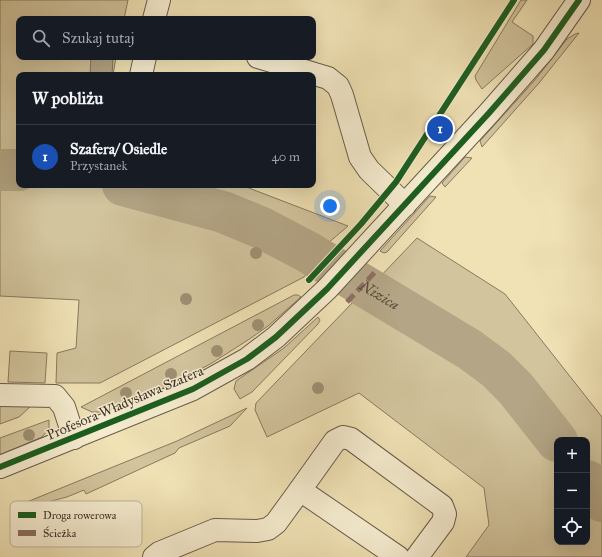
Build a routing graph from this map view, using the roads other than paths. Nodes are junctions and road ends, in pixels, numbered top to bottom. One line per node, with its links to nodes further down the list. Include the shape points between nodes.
1 (159, 0): 3 (street)
2 (579, 0): 9 (street, Profesora Władysława Szafera, via 544,50)
3 (155, 16)
4 (144, 60): 6 (street)
5 (268, 60): 7 (street)
6 (142, 72)
7 (308, 72)
8 (316, 74): 9 (street, via 328,78 338,86 346,105 360,157 369,170)
9 (405, 205): 11 (street, Profesora Władysława Szafera, via 328,290 276,337 247,359 193,390)
10 (0, 395): 11 (street, via 55,396 64,407)
11 (74, 438): 12 (street, Profesora Władysława Szafera)
12 (0, 467)
13 (300, 490): 14 (street, via 276,523 268,529 215,530); 15 (street); 16 (street, via 336,440 343,437 351,439 442,506 445,514 443,522)
14 (154, 557)
15 (398, 557)
16 (417, 557)

